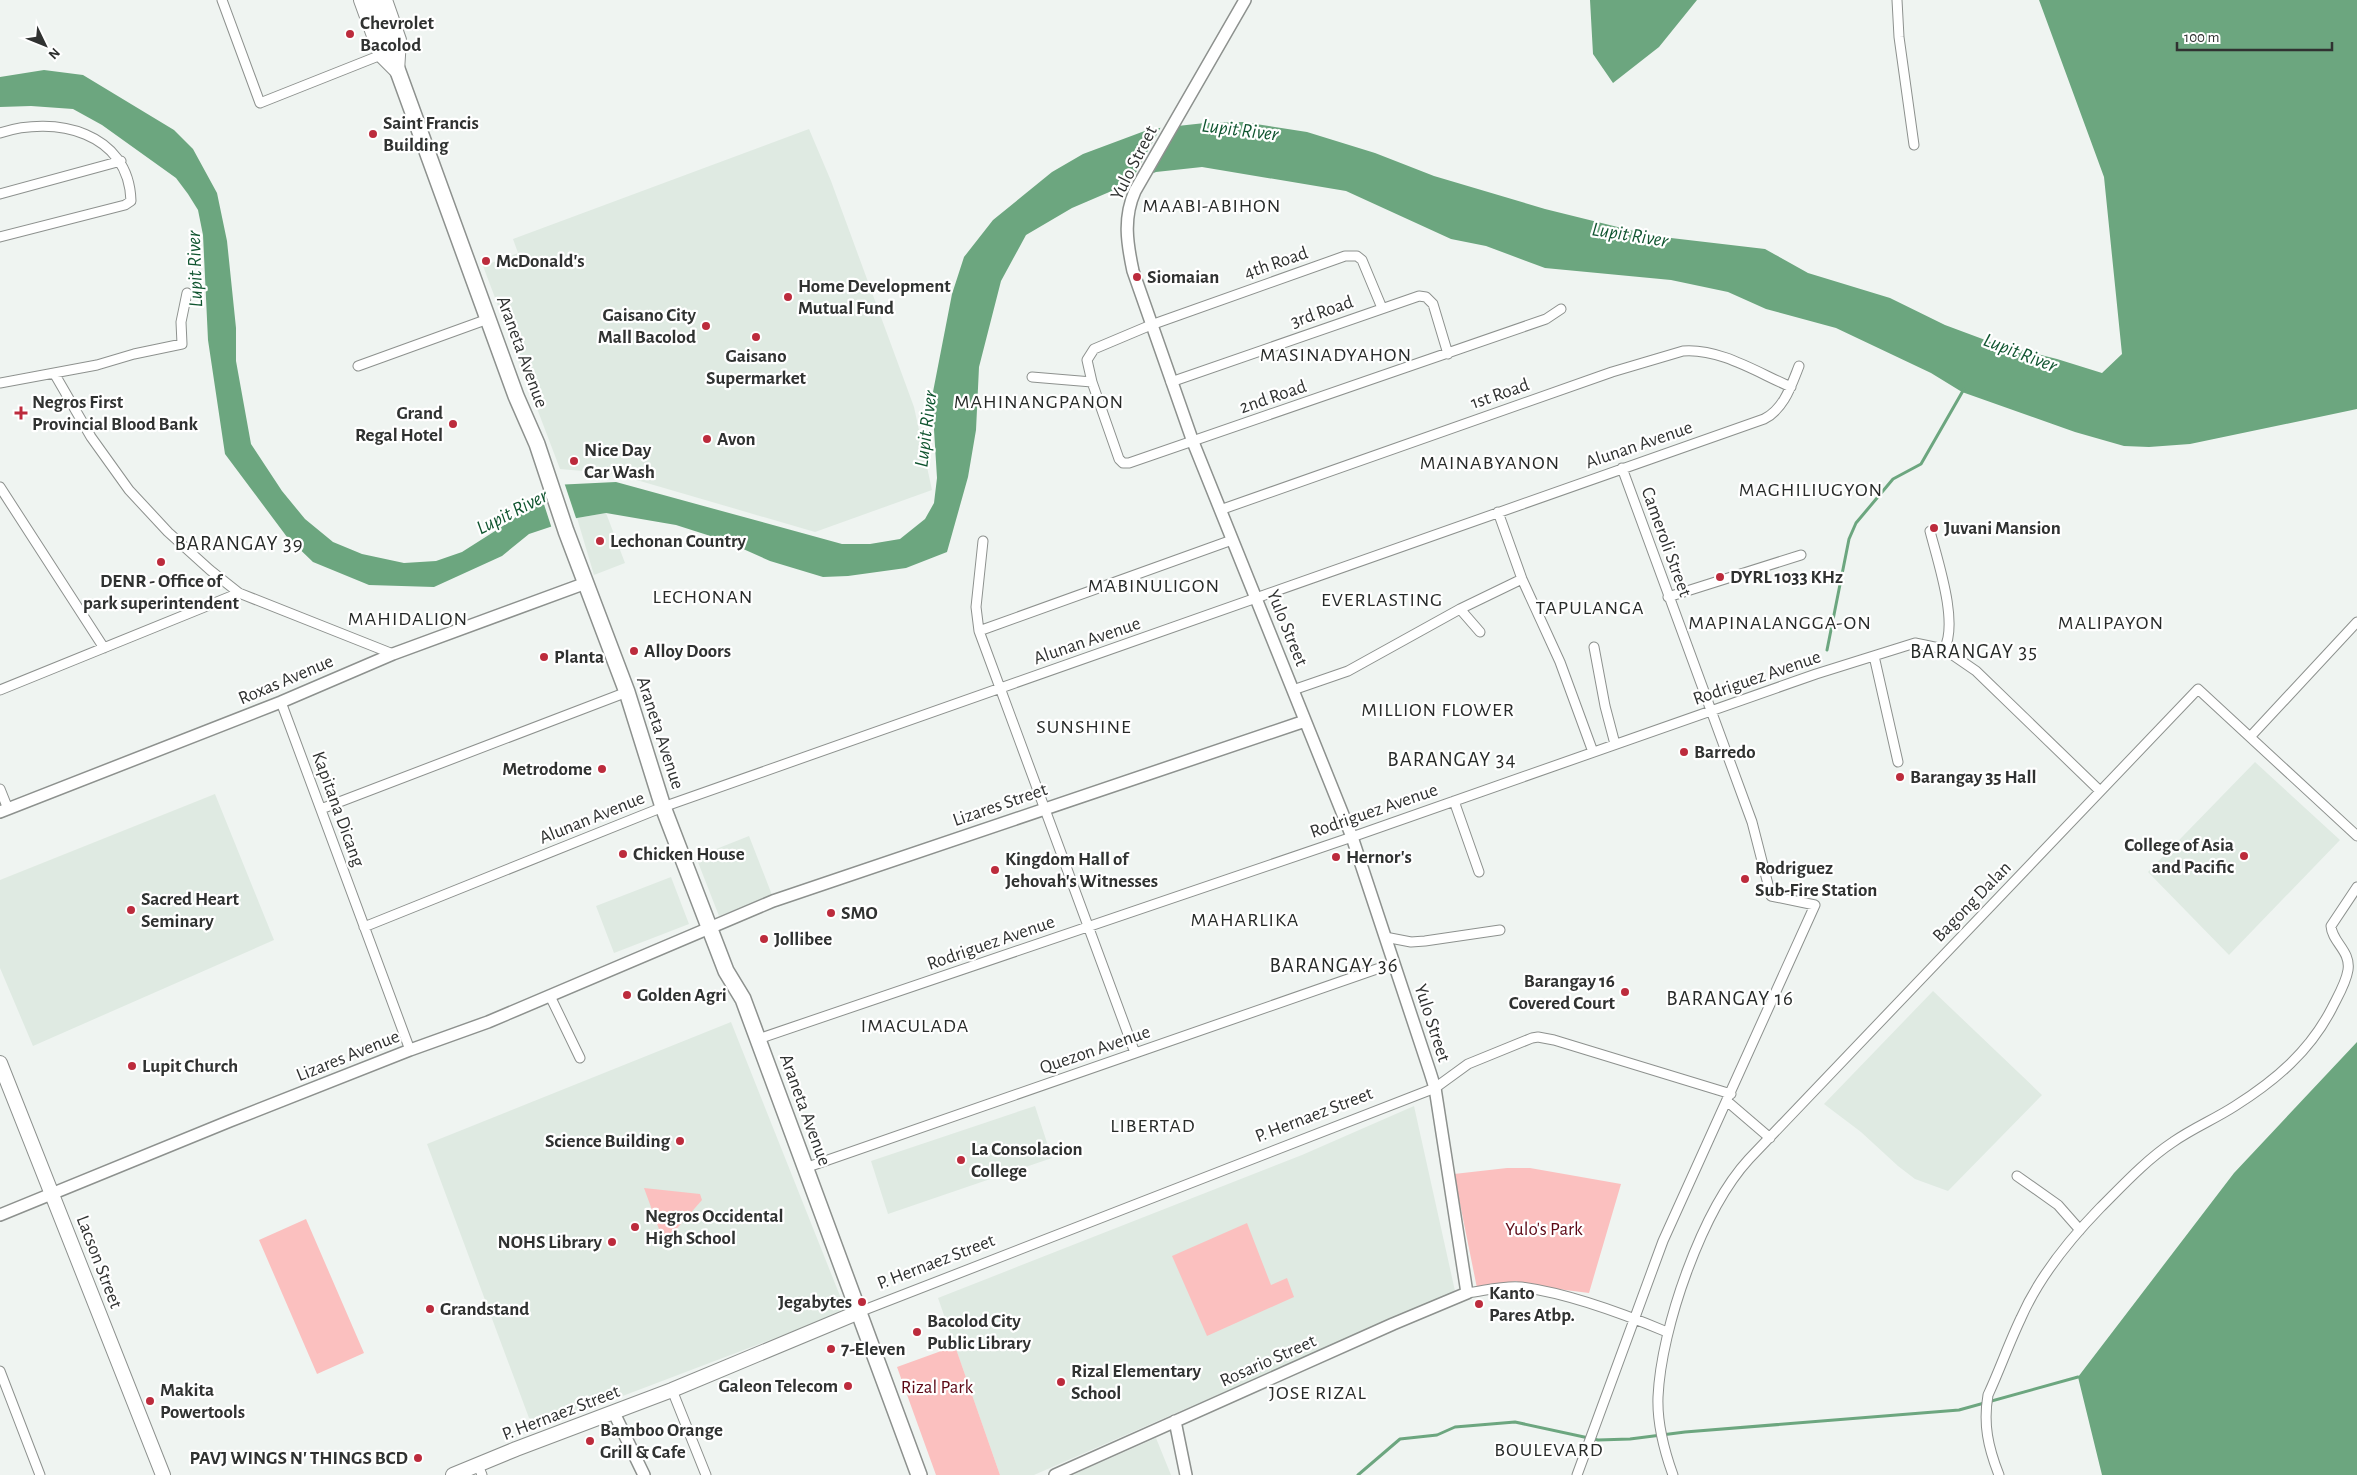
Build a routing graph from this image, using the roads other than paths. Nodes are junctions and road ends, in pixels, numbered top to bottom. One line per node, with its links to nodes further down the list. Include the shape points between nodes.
1 (222, 0): 7 (street, via 260,103)
2 (361, 0): 7 (main road)
3 (372, 0): 8 (main road, Araneta Avenue)
4 (385, 0): 8 (main road, via 399,40)
5 (1245, 0): 18 (street, Yulo Street, via 1128,207 1128,243 1133,271)
6 (1898, 0): 10 (street, via 1899,37)
7 (381, 56): 8 (main road)
8 (397, 71): 17 (main road, Araneta Avenue)
9 (0, 133): 11 (street, via 56,125 79,131)
10 (1914, 145)
11 (121, 160): 12 (street); 13 (street, via 131,194 131,201 125,205)
12 (0, 194)
13 (0, 237)
14 (187, 293): 22 (street, via 181,322 182,344)
15 (1382, 308): 18 (street, 4th Road, via 1362,260 1350,255); 19 (street, 3rd Road, via 1419,296 1429,298); 25 (street, 3rd Road)
16 (1561, 309): 19 (street, 2nd Road, via 1546,319)
17 (488, 318): 20 (street); 38 (main road, Araneta Avenue)
18 (1151, 325): 24 (street, 4th Road, via 1094,349 1087,360); 25 (street, Yulo Street)
19 (1448, 354): 28 (street, 2nd Road)
20 (358, 366)
21 (1799, 366): 27 (street, Alunan Avenue)
22 (54, 373): 26 (street); 39 (street, via 91,437 129,490 187,552)
23 (1032, 378): 24 (street)
24 (1092, 382): 28 (street, 2nd Road, via 1123,463)
25 (1171, 382): 28 (street, Yulo Street)
26 (0, 383)
27 (1791, 387): 29 (street, Alunan Avenue, via 1770,416); 31 (street, 1st Road, via 1717,355 1684,351 1612,372)
28 (1192, 442): 31 (street, Yulo Street)
29 (1622, 468): 32 (street, Alunan Avenue); 40 (street, Cameroli Street)
30 (0, 488): 46 (street)
31 (1220, 510): 34 (street, Yulo Street)
32 (1498, 512): 37 (street); 41 (street, Alunan Avenue)
33 (1930, 531): 48 (street, via 1948,616 1948,638)
34 (1232, 540): 41 (street, Yulo Street); 44 (street)
35 (983, 541): 44 (street, via 976,606)
36 (1801, 554): 40 (street)
37 (1522, 579): 42 (street); 60 (street, via 1560,662)
38 (586, 583): 49 (street, Roxas Avenue); 54 (main road, Araneta Avenue)
39 (239, 593): 46 (street); 49 (street)
40 (1668, 597): 56 (street, Cameroli Street)
41 (1256, 599): 51 (street, Alunan Avenue); 53 (street, Yulo Street)
42 (1460, 609): 45 (street); 53 (street, via 1348,671)
43 (2357, 622): 58 (street)
44 (979, 631): 51 (street)
45 (1480, 632)
46 (104, 648): 52 (street)
47 (1594, 648): 59 (street)
48 (1944, 650): 50 (street, Rodriguez Avenue, via 1915,643); 63 (street, Rodriguez Avenue, via 1976,671)
49 (393, 654): 55 (street, Roxas Avenue)
50 (1874, 656): 56 (street, Rodriguez Avenue); 61 (street)
51 (1000, 689): 65 (street, Alunan Avenue); 66 (street)
52 (0, 690)
53 (1293, 690): 57 (street, Yulo Street)
54 (627, 692): 65 (main road, Araneta Avenue); 67 (street)
55 (282, 702): 67 (street, Kapitana Dicang); 68 (street, Roxas Avenue)
56 (1711, 711): 59 (street, Rodriguez Avenue); 86 (street, Cameroli Street, via 1752,822 1771,896 1815,904)
57 (1305, 721): 66 (street, Lizares Street); 70 (street, Yulo Street)
58 (2250, 736): 63 (street, Bagong Dalan, via 2198,688); 69 (street)
59 (1616, 744): 60 (street, Rodriguez Avenue)
60 (1593, 752): 64 (street, Rodriguez Avenue)
61 (1898, 762)
62 (0, 789): 68 (street)
63 (2100, 791): 87 (street, Bagong Dalan)
64 (1454, 801): 70 (street, Rodriguez Avenue); 71 (street)
65 (663, 807): 73 (street, Alunan Avenue); 75 (main road, Araneta Avenue)
66 (1044, 808): 74 (street); 75 (street, Lizares Street, via 773,902)
67 (321, 809): 73 (street, Kapitana Dicang)
68 (4, 810)
69 (2357, 836)
70 (1352, 837): 74 (street, Rodriguez Avenue); 77 (street, Yulo Street)
71 (1479, 872)
72 (2357, 887): 92 (street, via 2331,926 2331,932 2345,950 2349,968 2343,987 2310,1045 2294,1062 2249,1096 2171,1144 2131,1178)
73 (364, 927): 81 (street, Kapitana Dicang)
74 (1088, 927): 80 (street, Rodriguez Avenue); 82 (street)
75 (709, 929): 79 (street, Lizares Avenue); 80 (main road, Araneta Avenue, via 726,971 743,999)
76 (1500, 930): 77 (street, via 1411,942)
77 (1385, 937): 78 (street, Yulo Street)
78 (1394, 963): 82 (street, Quezon Avenue); 85 (street, Yulo Street)
79 (550, 996): 81 (street, Lizares Avenue); 83 (street)
80 (758, 1039): 88 (main road, Araneta Avenue)
81 (410, 1050): 90 (street, Lizares Avenue)
82 (1135, 1053): 88 (street, Quezon Avenue)
83 (580, 1058)
84 (0, 1063): 90 (main road, Lacson Street)
85 (1435, 1088): 86 (street, P. Hernaez Street, via 1468,1064 1538,1037); 93 (street, Yulo Street); 94 (street, P. Hernaez Street)
86 (1729, 1098): 87 (street); 95 (street, via 1663,1241)
87 (1770, 1138): 96 (street, Bagong Dalan, via 1736,1172 1714,1209)
88 (806, 1168): 94 (main road, Araneta Avenue)
89 (2016, 1176): 92 (street, via 2058,1205)
90 (52, 1194): 91 (street, Lizares Avenue); 103 (main road, Lacson Street)
91 (0, 1215)
92 (2080, 1230): 112 (street, via 2056,1259 2028,1304 1988,1395 1985,1419 1991,1455)
93 (1467, 1293): 95 (street, via 1520,1287 1589,1303); 100 (street, Rosario Street)
94 (859, 1312): 98 (main road, P. Hernaez Street); 107 (main road, Araneta Avenue)
95 (1635, 1318): 96 (street); 110 (street)
96 (1667, 1332): 111 (street, Bagong Dalan, via 1660,1375 1659,1419)
97 (0, 1371): 102 (street)
98 (672, 1390): 99 (main road, P. Hernaez Street); 106 (street)
99 (614, 1413): 101 (main road, P. Hernaez Street, via 516,1449); 105 (street)
100 (1175, 1421): 108 (street, Rosario Street); 109 (street)
101 (480, 1470): 104 (main road, P. Hernaez Street)
102 (40, 1475)
103 (163, 1475)
104 (453, 1475)
105 (644, 1475)
106 (706, 1475)
107 (919, 1475)
108 (1055, 1475)
109 (1186, 1475)
110 (1577, 1475)
111 (1673, 1475)
112 (1999, 1475)

